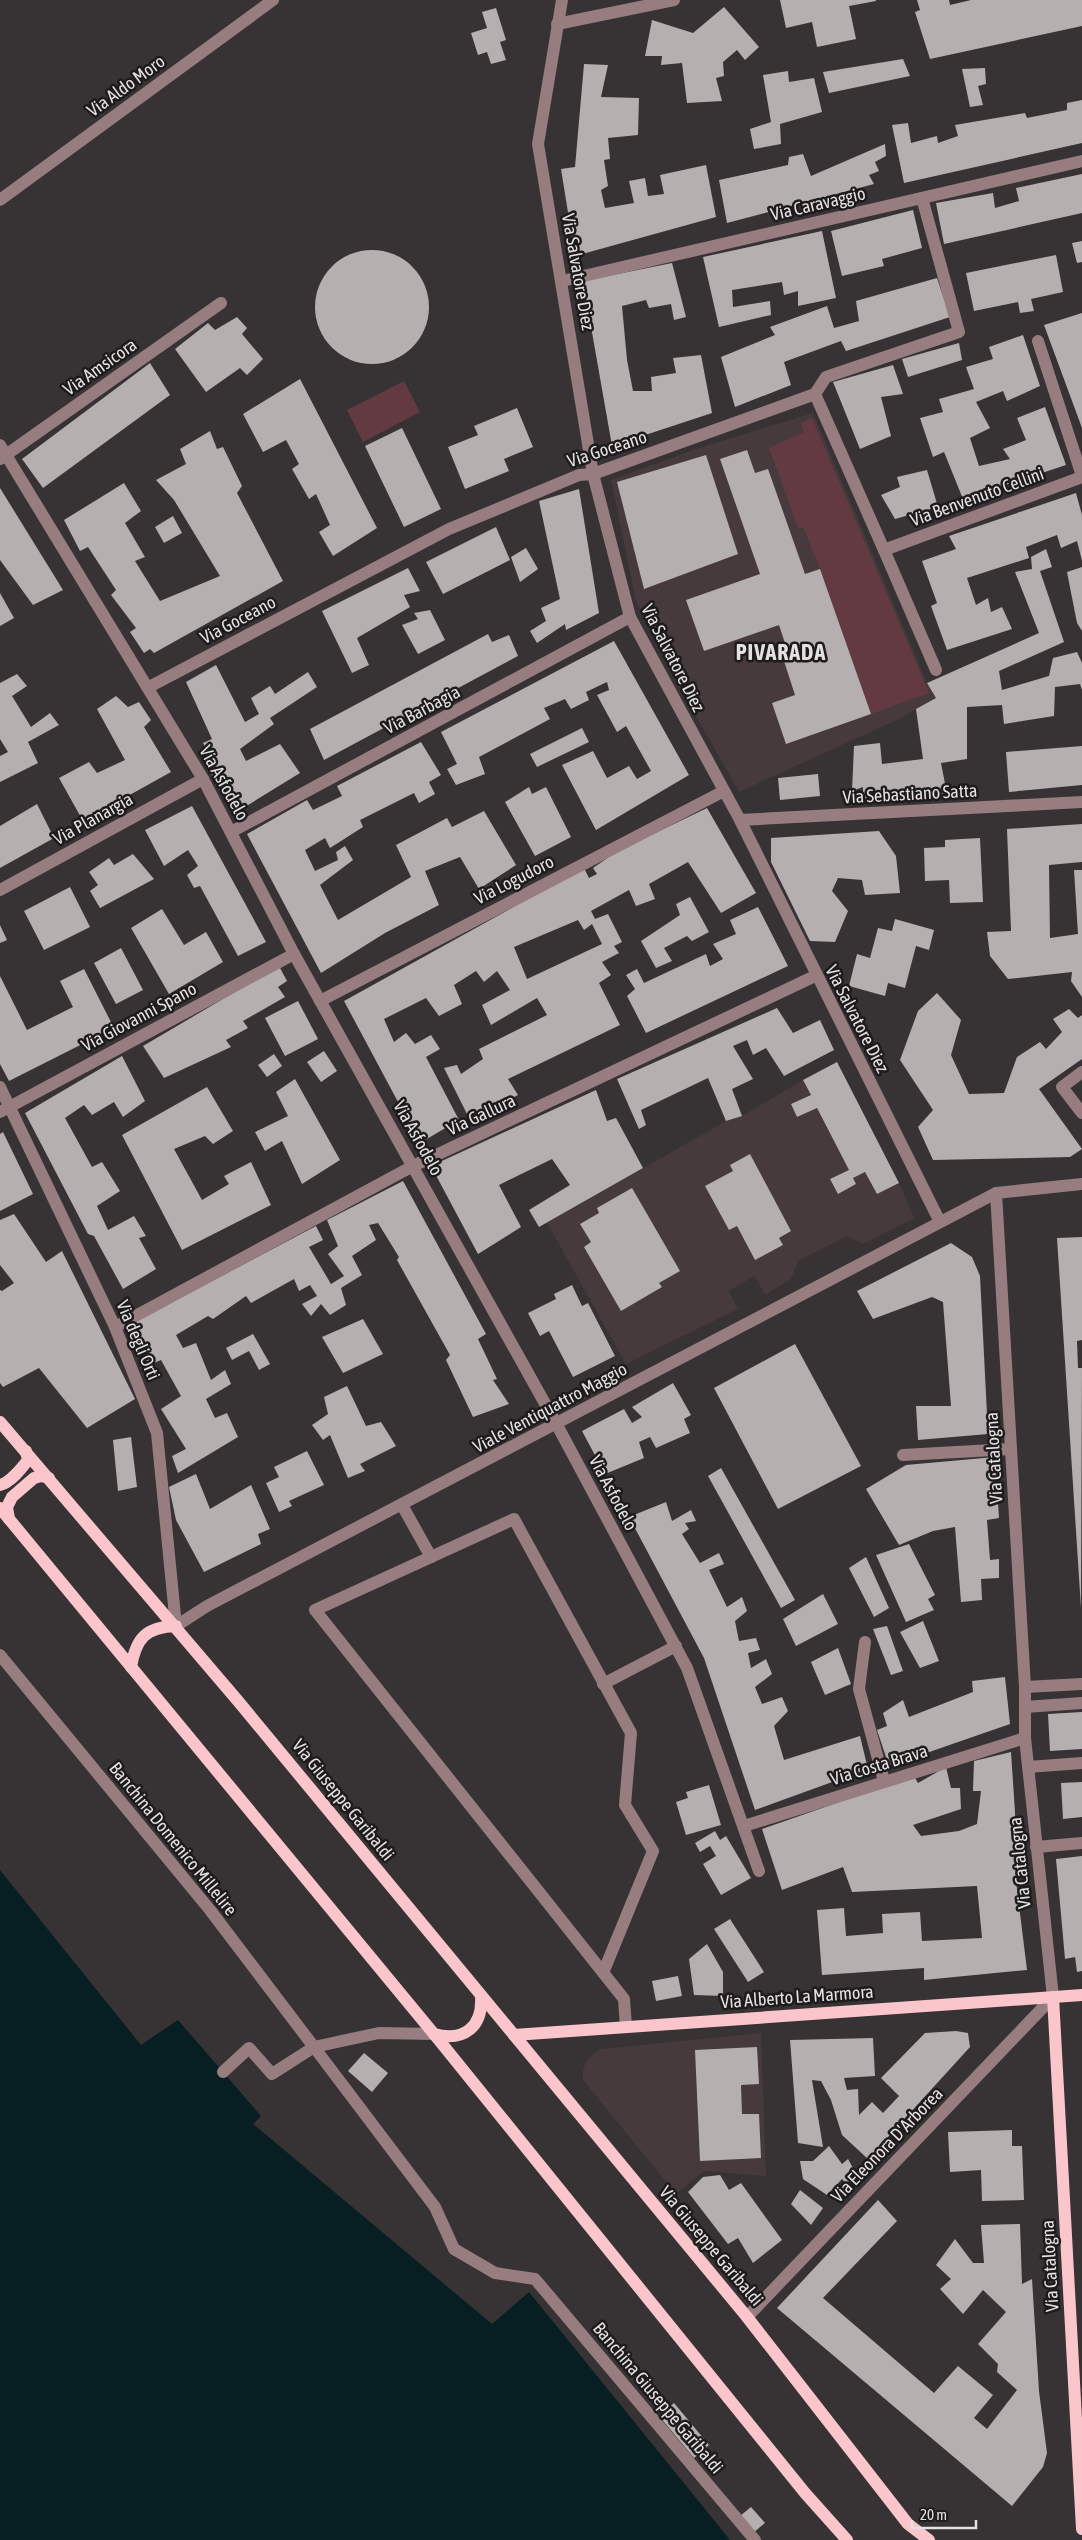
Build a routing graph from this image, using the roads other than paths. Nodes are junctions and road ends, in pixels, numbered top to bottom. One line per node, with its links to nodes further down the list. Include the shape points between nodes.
1 (273, 0): 7 (street, Via Aldo Moro)
2 (562, 0): 4 (street, Via Salvatore Diez)
3 (674, 0): 4 (street)
4 (558, 24): 8 (street, Via Salvatore Diez, via 538,144)
5 (1082, 161): 6 (street, Via Caravaggio)
6 (922, 198): 8 (street, Via Caravaggio); 11 (street, Via Goceano, via 959,332 826,377)
7 (0, 200)
8 (562, 281): 13 (street, Via Salvatore Diez)
9 (221, 303): 12 (street, Via Amsicora)
10 (1038, 341): 14 (street)
11 (814, 394): 13 (street, Via Goceano); 15 (street)
12 (2, 453): 18 (street, Via Asfodelo)
13 (593, 474): 16 (street, Via Salvatore Diez); 18 (street, Via Goceano, via 579,474 449,529)
14 (1082, 477): 15 (street, Via Benvenuto Cellini)
15 (884, 550): 17 (street)
16 (630, 618): 20 (street, Via Salvatore Diez); 23 (street, Via Barbagia)
17 (936, 670)
18 (148, 687): 19 (street, Via Asfodelo)
19 (203, 779): 23 (street, Via Asfodelo); 24 (street, Via Planargia)
20 (724, 791): 22 (street, Via Salvatore Diez); 27 (street, Via Logudoro)
21 (1082, 802): 22 (street, Via Sebastiano Satta)
22 (740, 820): 26 (street, Via Salvatore Diez)
23 (231, 832): 25 (street, Via Asfodelo)
24 (0, 890)
25 (294, 954): 27 (street, Via Asfodelo); 30 (street, Via Giovanni Spano)
26 (815, 976): 32 (street, Via Gallura); 35 (street, Via Salvatore Diez)
27 (320, 1001): 32 (street, Via Asfodelo)
28 (1082, 1072): 31 (street, via 1062,1087)
29 (0, 1087): 30 (street, Via degli Orti)
30 (5, 1109): 36 (street, Via degli Orti)
31 (1082, 1113)
32 (413, 1166): 36 (street, Via Gallura); 38 (street, Via Asfodelo)
33 (1082, 1184): 34 (street)
34 (996, 1193): 35 (street, Viale Ventiquattro Maggio); 39 (street, Via Catalogna)
35 (940, 1222): 38 (street, Viale Ventiquattro Maggio)
36 (115, 1328): 48 (street, Via degli Orti, via 157,1434)
37 (0, 1422): 40 (main road, Via Giuseppe Garibaldi)
38 (557, 1424): 44 (street, Viale Ventiquattro Maggio); 50 (street, Via Asfodelo)
39 (1011, 1449): 41 (street); 55 (street, Via Catalogna)
40 (26, 1452): 42 (main road, Via Giuseppe Garibaldi); 43 (main road, via 28,1460 22,1468)
41 (903, 1455)
42 (49, 1478): 46 (main road, via 34,1478 12,1497 7,1507); 48 (main road, Via Giuseppe Garibaldi)
43 (0, 1485)
44 (402, 1505): 47 (street); 48 (street, Viale Ventiquattro Maggio, via 206,1606)
45 (0, 1508): 46 (main road)
46 (9, 1519): 52 (main road)
47 (431, 1557): 53 (street, via 514,1519); 66 (street, via 315,1610)
48 (176, 1626): 52 (main road, via 160,1627 145,1634 134,1649); 68 (main road, Via Giuseppe Garibaldi)
49 (865, 1642): 61 (street, via 859,1689)
50 (676, 1646): 53 (street); 62 (street, Via Asfodelo, via 688,1668)
51 (0, 1655): 73 (street, Banchina Domenico Millelire, via 210,1910)
52 (131, 1667): 71 (main road)
53 (603, 1684): 66 (street, via 631,1733 625,1805 653,1851)
54 (1082, 1684): 55 (street)
55 (1025, 1687): 57 (street, Via Catalogna)
56 (1082, 1703): 57 (street)
57 (1025, 1707): 58 (street, Via Catalogna)
58 (1025, 1738): 60 (street, Via Catalogna); 61 (street, Via Costa Brava)
59 (1082, 1763): 60 (street)
60 (1028, 1767): 64 (street, Via Catalogna)
61 (884, 1781): 62 (street, Via Costa Brava)
62 (744, 1826): 65 (street, Via Asfodelo)
63 (1082, 1843): 64 (street)
64 (1036, 1848): 69 (street, Via Catalogna)
65 (759, 1871)
66 (603, 1973): 70 (street, via 624,2000)
67 (1082, 1995): 69 (main road, Via Alberto La Marmora)
68 (481, 1996): 71 (main road, via 482,2008 470,2030 453,2036); 72 (main road, Via Giuseppe Garibaldi)
69 (1053, 1997): 70 (main road, Via Alberto La Marmora); 76 (street, Via Eleonora D'Arborea); 78 (main road, Via Catalogna)
70 (626, 2027): 72 (main road, Via Alberto La Marmora)
71 (434, 2034): 73 (street, via 379,2033); 80 (main road, via 805,2493)
72 (514, 2035): 76 (main road, Via Giuseppe Garibaldi)
73 (314, 2047): 74 (street, via 272,2074 249,2048); 75 (street, Banchina Domenico Millelire, via 435,2207 454,2249 495,2274)
74 (223, 2072)
75 (535, 2279): 79 (street, Banchina Giuseppe Garibaldi)
76 (747, 2317): 77 (main road, Via Giuseppe Garibaldi)
77 (908, 2524): 81 (main road, Via Giuseppe Garibaldi); 82 (main road, Via Giuseppe Garibaldi)
78 (1082, 2529)
79 (755, 2540)
80 (847, 2540)
81 (911, 2540)
82 (929, 2540)

